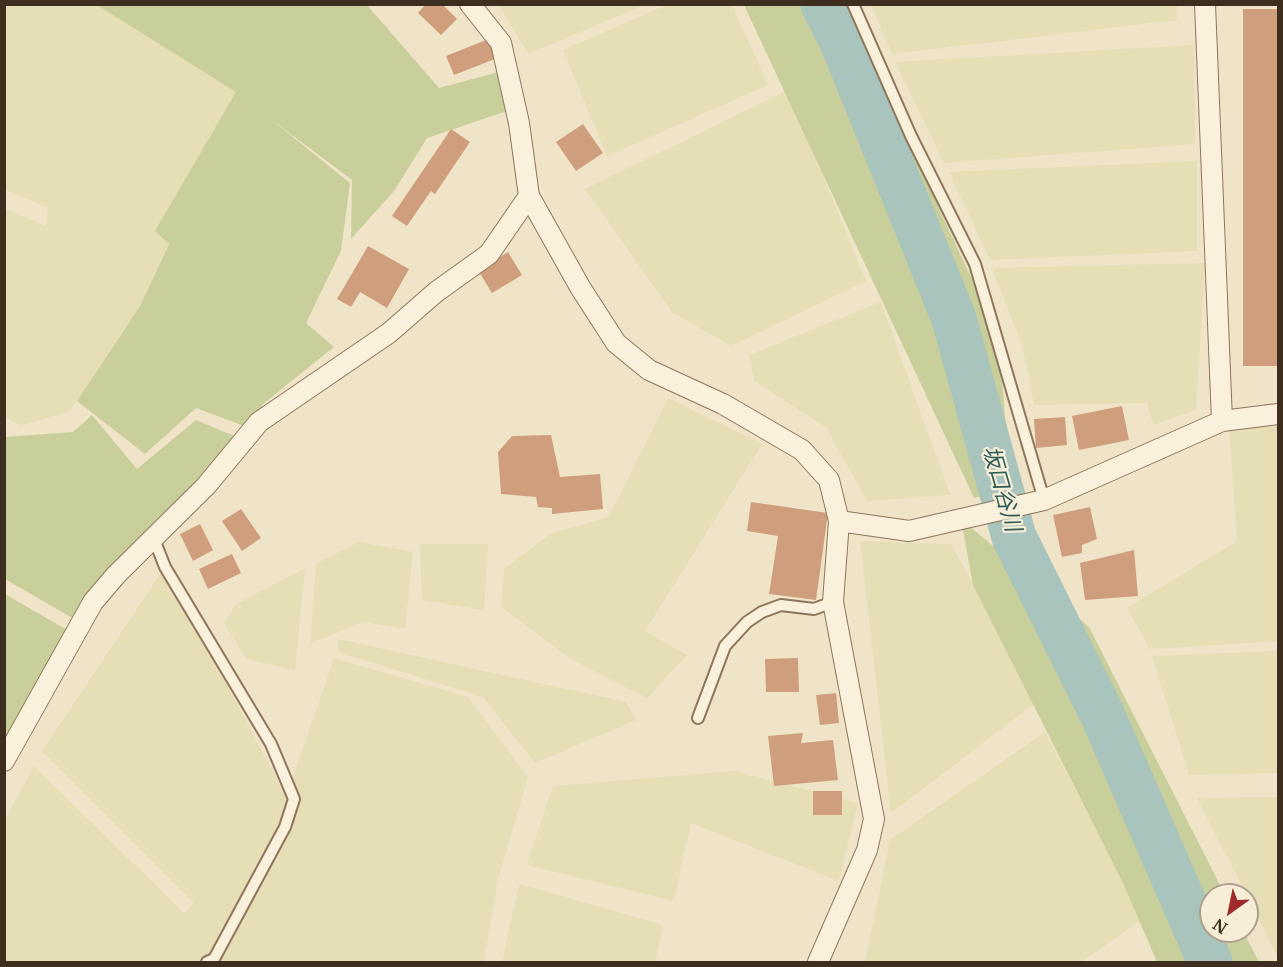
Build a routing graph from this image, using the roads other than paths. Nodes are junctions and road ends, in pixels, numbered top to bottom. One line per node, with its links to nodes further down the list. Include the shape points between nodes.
1 (470, 4): 4 (street, via 501,43 519,123)
2 (853, 4): 7 (lane, via 910,136 975,264)
3 (1205, 4): 6 (street)
4 (529, 196): 8 (street, via 616,343 648,370 723,404 802,450 829,480); 9 (street, via 489,254 436,292 389,333 259,422 206,486)
5 (1278, 414): 6 (street)
6 (1222, 422): 7 (street)
7 (1044, 500): 8 (street, via 909,531)
8 (839, 520): 10 (street)
9 (154, 539): 12 (street, via 93,602); 13 (lane, via 165,567 271,744 294,799 285,827 214,959)
10 (833, 602): 11 (lane, via 814,609 781,605 747,622 725,646); 14 (street, via 874,819 867,850)
11 (698, 718)
12 (4, 760)
13 (207, 963)
14 (818, 963)

